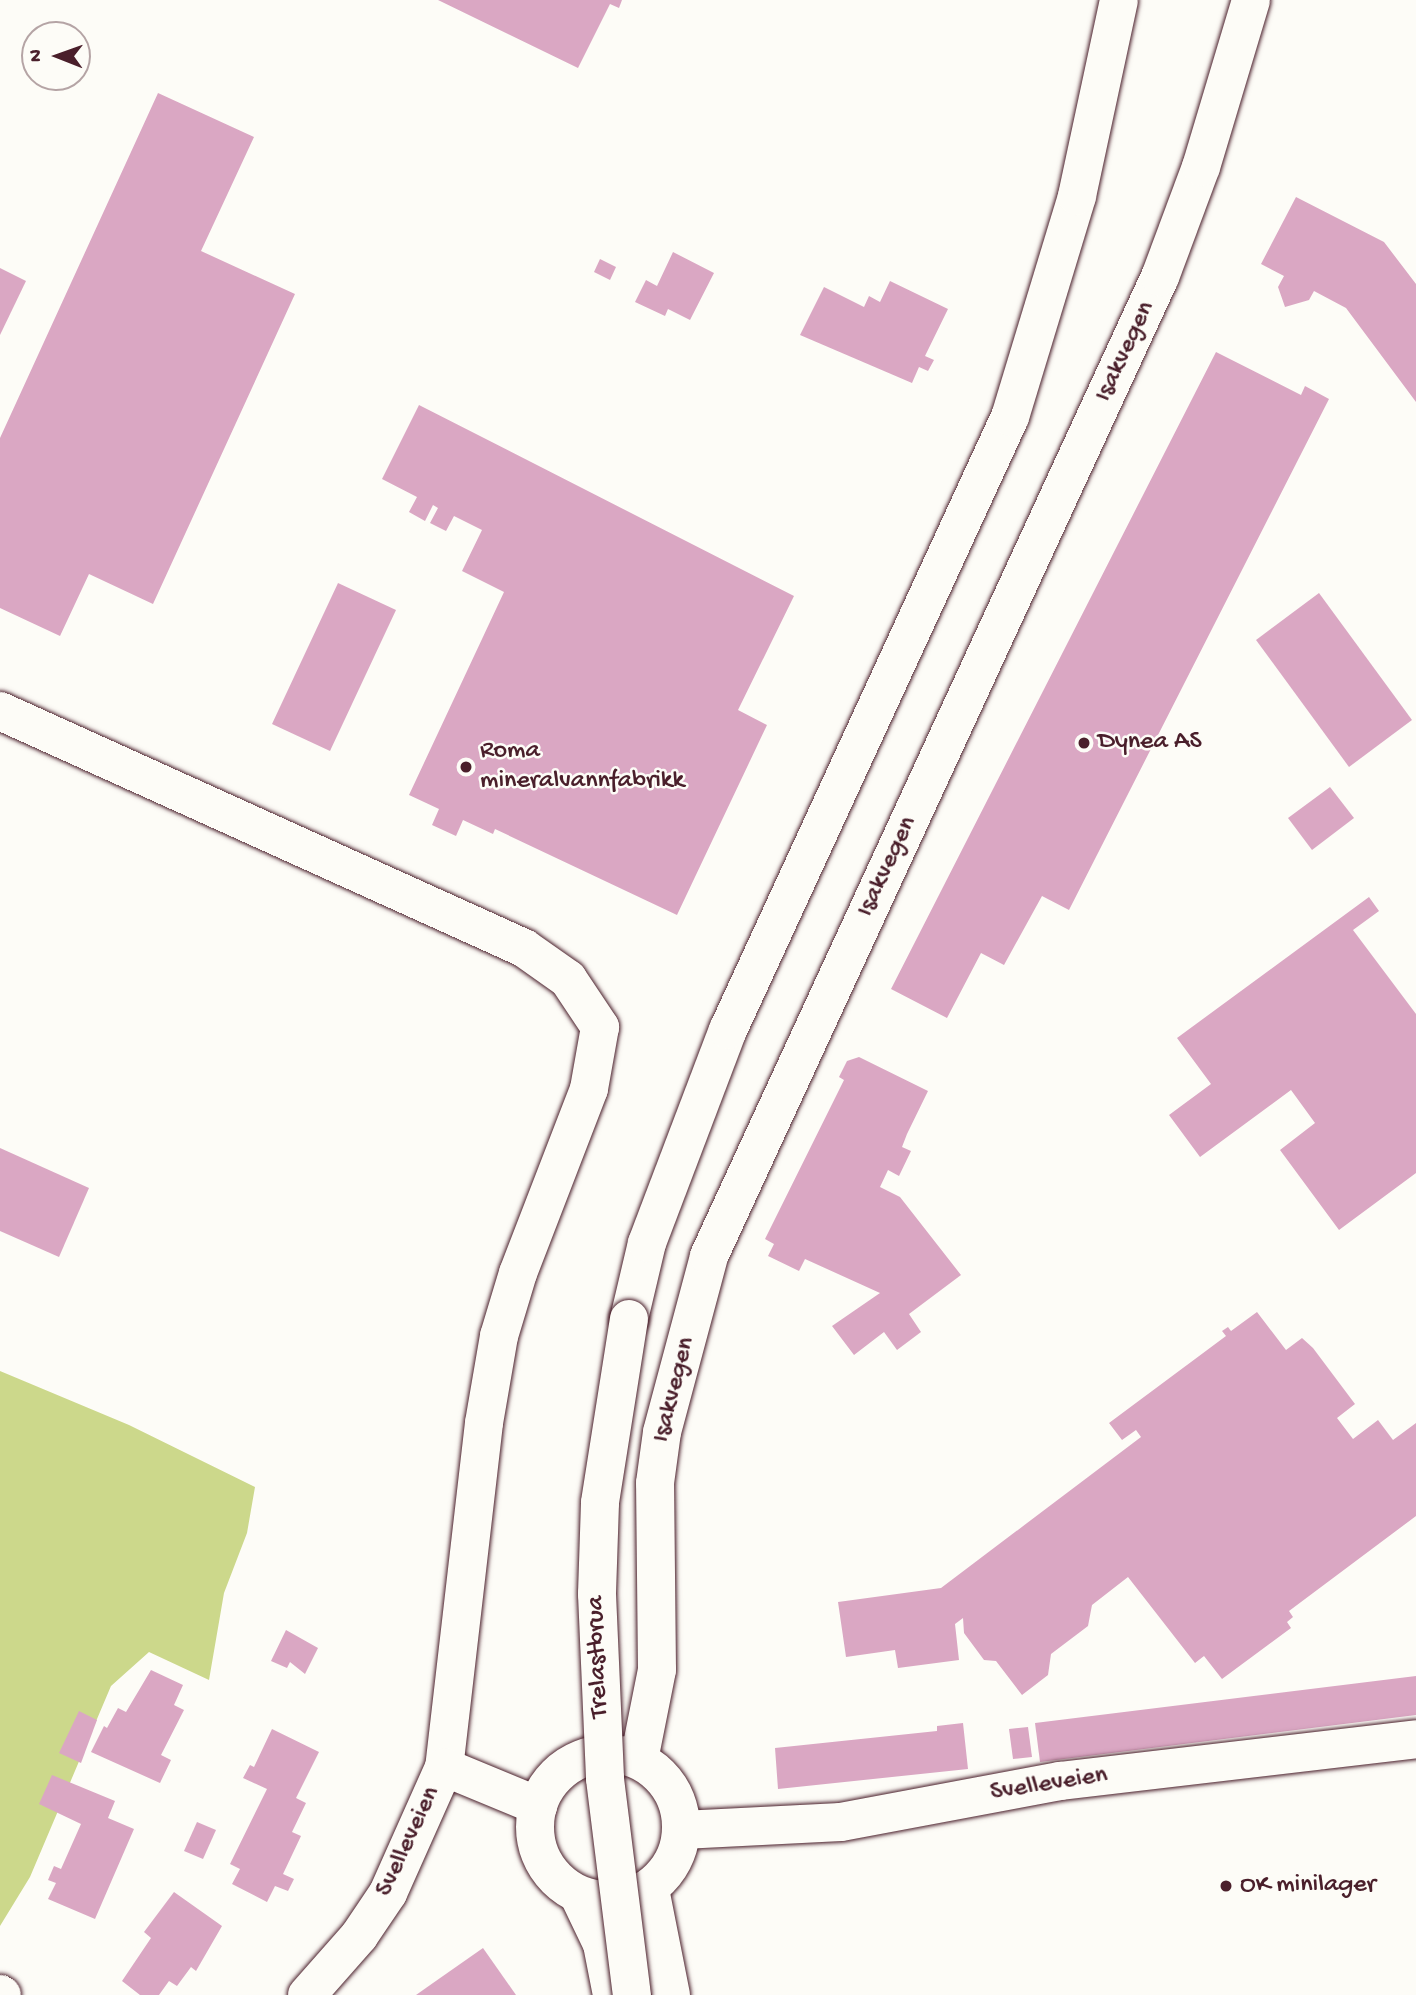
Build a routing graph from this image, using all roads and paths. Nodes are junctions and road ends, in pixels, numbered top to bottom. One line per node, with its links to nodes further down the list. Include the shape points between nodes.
1 (1119, 0): 13 (main road, Trelastbrua, bridge, via 1077,196 1010,417 728,1030 647,1243 629,1319 600,1503 597,1594 605,1779)
2 (1251, 0): 5 (main road, Isakvegen, via 1201,167 1160,277 709,1256 662,1432 655,1483 657,1670)
3 (0, 711): 6 (main road, via 524,948 568,979 600,1027 589,1090 518,1273 499,1336 484,1423)
4 (1416, 1739): 8 (main road, Svelleveien, via 1061,1781 841,1822)
5 (639, 1760): 7 (main road, via 595,1755 571,1764 559,1773); 8 (main road, via 660,1775 677,1799)
6 (444, 1767): 7 (main road, Svelleveien); 11 (main road, Svelleveien, via 388,1893 359,1936)
7 (538, 1806): 10 (main road, via 535,1832 541,1856 558,1883)
8 (682, 1830): 9 (main road, via 672,1866)
9 (650, 1889): 10 (main road, via 612,1901); 14 (main road)
10 (579, 1896): 12 (main road, via 603,1944)
11 (307, 1995)
12 (612, 1995)
13 (632, 1995)
14 (671, 1995)

